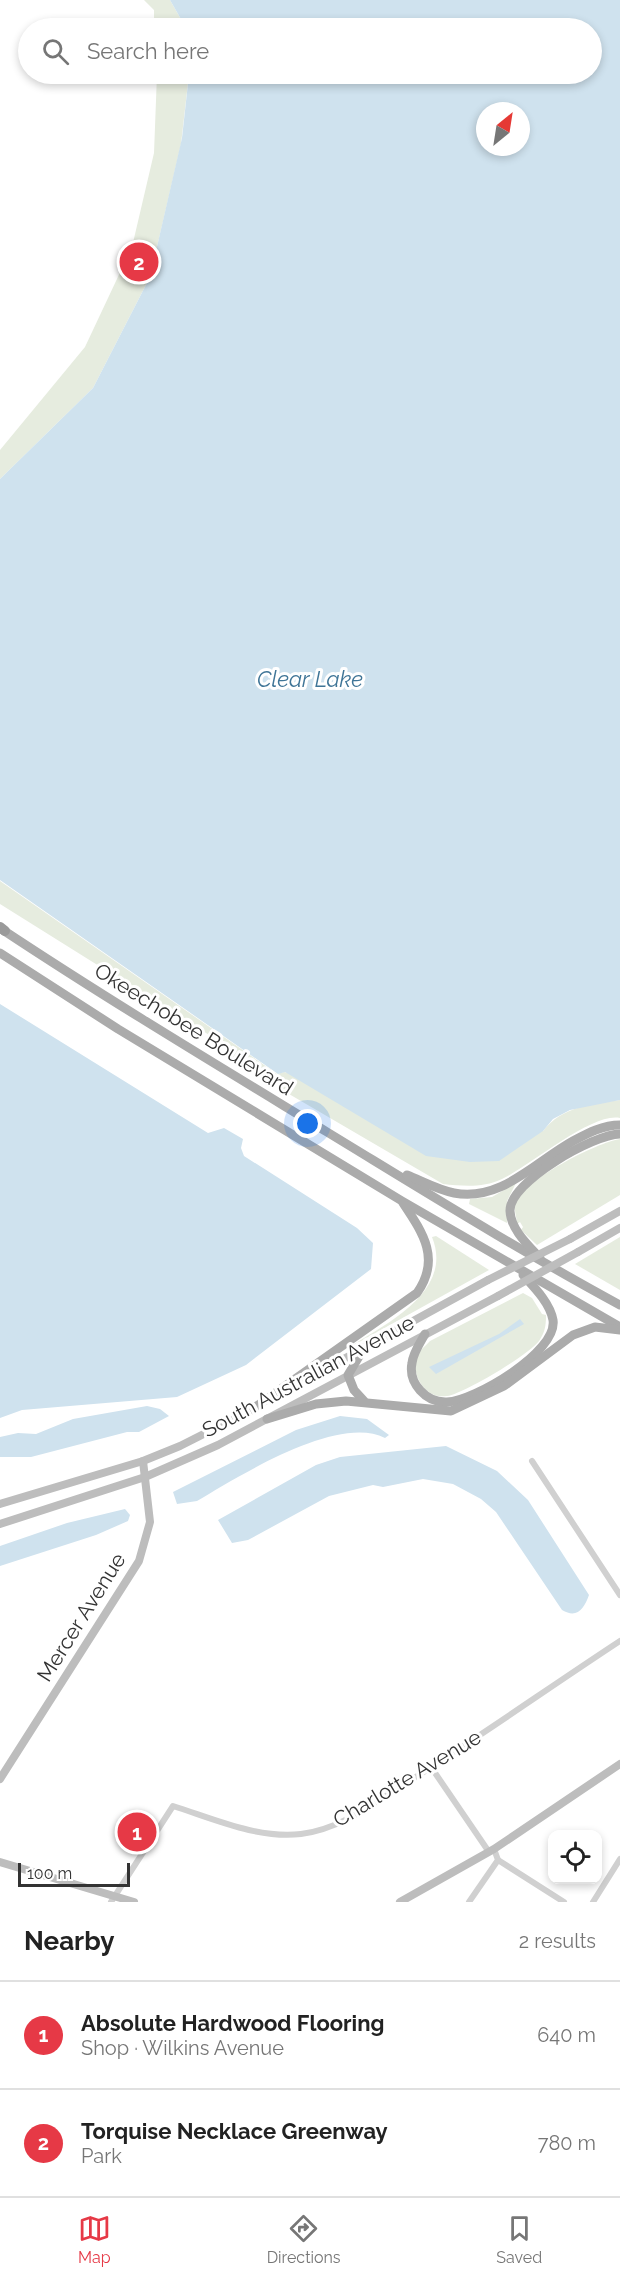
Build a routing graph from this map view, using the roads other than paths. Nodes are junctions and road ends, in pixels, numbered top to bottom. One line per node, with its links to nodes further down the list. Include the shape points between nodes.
1 (2, 928): 5 (main road, Okeechobee Boulevard, via 140,1018)
2 (0, 952): 6 (main road, Okeechobee Boulevard, via 118,1029)
3 (620, 1125): 5 (main road, via 591,1132 560,1148 515,1180 478,1194 439,1188)
4 (620, 1134): 9 (main road, via 606,1136 571,1153 526,1183 515,1196 510,1210 518,1232)
5 (377, 1162): 9 (main road, Okeechobee Boulevard)
6 (402, 1201): 10 (main road, Okeechobee Boulevard); 17 (main road, via 429,1249 428,1272 417,1293)
7 (620, 1210): 14 (main road, South Australian Avenue, bridge)
8 (620, 1228): 13 (main road, South Australian Avenue, bridge)
9 (548, 1266): 11 (main road, Okeechobee Boulevard)
10 (517, 1268): 12 (main road, Okeechobee Boulevard); 13 (main road, via 539,1294 553,1321 549,1339 537,1353 476,1392 441,1402 421,1391 411,1372 413,1357)
11 (620, 1305)
12 (620, 1328): 16 (main road, via 595,1327 573,1335 504,1386 451,1411)
13 (425, 1334): 15 (main road, South Australian Avenue)
14 (364, 1348): 15 (main road); 17 (main road, South Australian Avenue)
15 (348, 1375): 16 (main road); 18 (main road, South Australian Avenue)
16 (364, 1401): 18 (main road, via 316,1404)
17 (251, 1410): 19 (main road, South Australian Avenue)
18 (267, 1419): 21 (main road, South Australian Avenue)
19 (143, 1461): 21 (main road, Mercer Avenue); 22 (main road, South Australian Avenue)
20 (532, 1461): 24 (street)
21 (145, 1477): 23 (main road, South Australian Avenue); 28 (main road, Mercer Avenue, via 150,1522 139,1561)
22 (0, 1504)
23 (0, 1524)
24 (620, 1595)
25 (620, 1641): 27 (street, Charlotte Avenue)
26 (620, 1764): 29 (main road)
27 (431, 1767): 29 (street); 33 (street, Charlotte Avenue, via 341,1822 301,1834 277,1835 245,1829 173,1806)
28 (0, 1779)
29 (491, 1851): 31 (street); 35 (main road)
30 (620, 1859): 38 (street)
31 (498, 1860): 36 (street); 37 (street)
32 (0, 1862): 33 (main road)
33 (113, 1899): 34 (main road)
34 (134, 1902)
35 (400, 1902)
36 (469, 1902)
37 (564, 1902)
38 (593, 1902)

